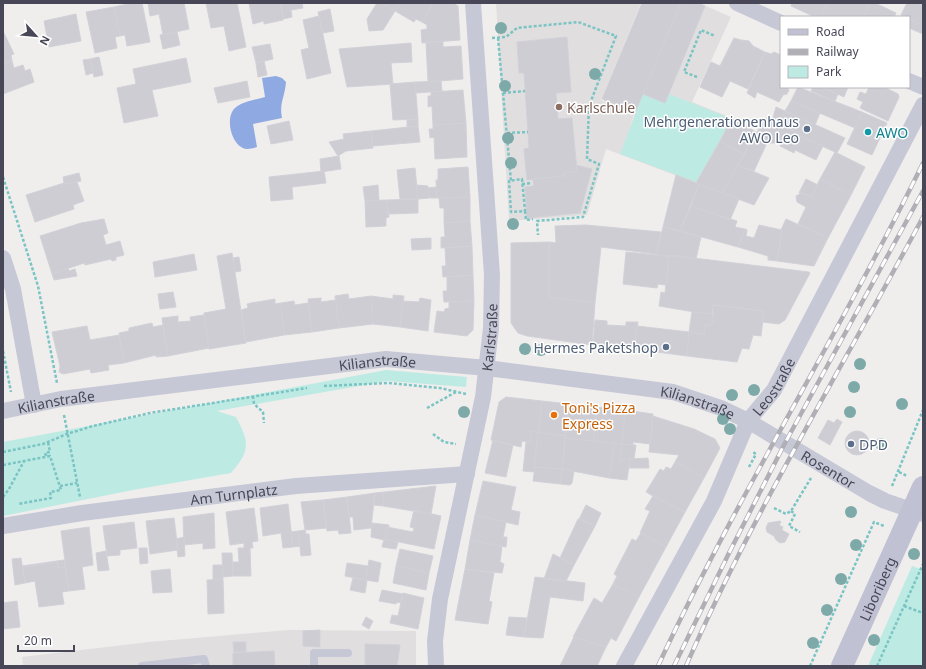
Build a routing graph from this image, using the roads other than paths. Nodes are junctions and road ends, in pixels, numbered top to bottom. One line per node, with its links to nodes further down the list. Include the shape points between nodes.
1 (473, 3): 8 (street, Karlstraße, via 492,275)
2 (738, 3): 3 (street)
3 (780, 23)
4 (910, 81): 5 (street)
5 (923, 87)
6 (923, 105): 11 (street, Leostraße, via 774,390)
7 (3, 258): 9 (street, via 13,289)
8 (487, 368): 9 (street, Kilianstraße, via 386,359); 11 (street, Kilianstraße, via 673,392 721,408); 12 (street, Karlstraße)
9 (34, 404): 10 (street, Kilianstraße)
10 (9, 410)
11 (748, 421): 14 (street, Rosentor, via 869,493); 21 (street, Leostraße, via 714,501)
12 (467, 474): 15 (street, Am Turnplatz, via 296,486 82,513); 20 (street, Karlstraße, via 440,599 435,641)
13 (923, 487): 14 (main road, Liboriberg)
14 (918, 512): 22 (main road, Liboriberg, via 902,533)
15 (3, 526)
16 (348, 653): 19 (lane, via 314,653)
17 (142, 666): 18 (lane, via 204,659)
18 (206, 666)
19 (314, 666)
20 (436, 666)
21 (624, 666)
22 (842, 666)

